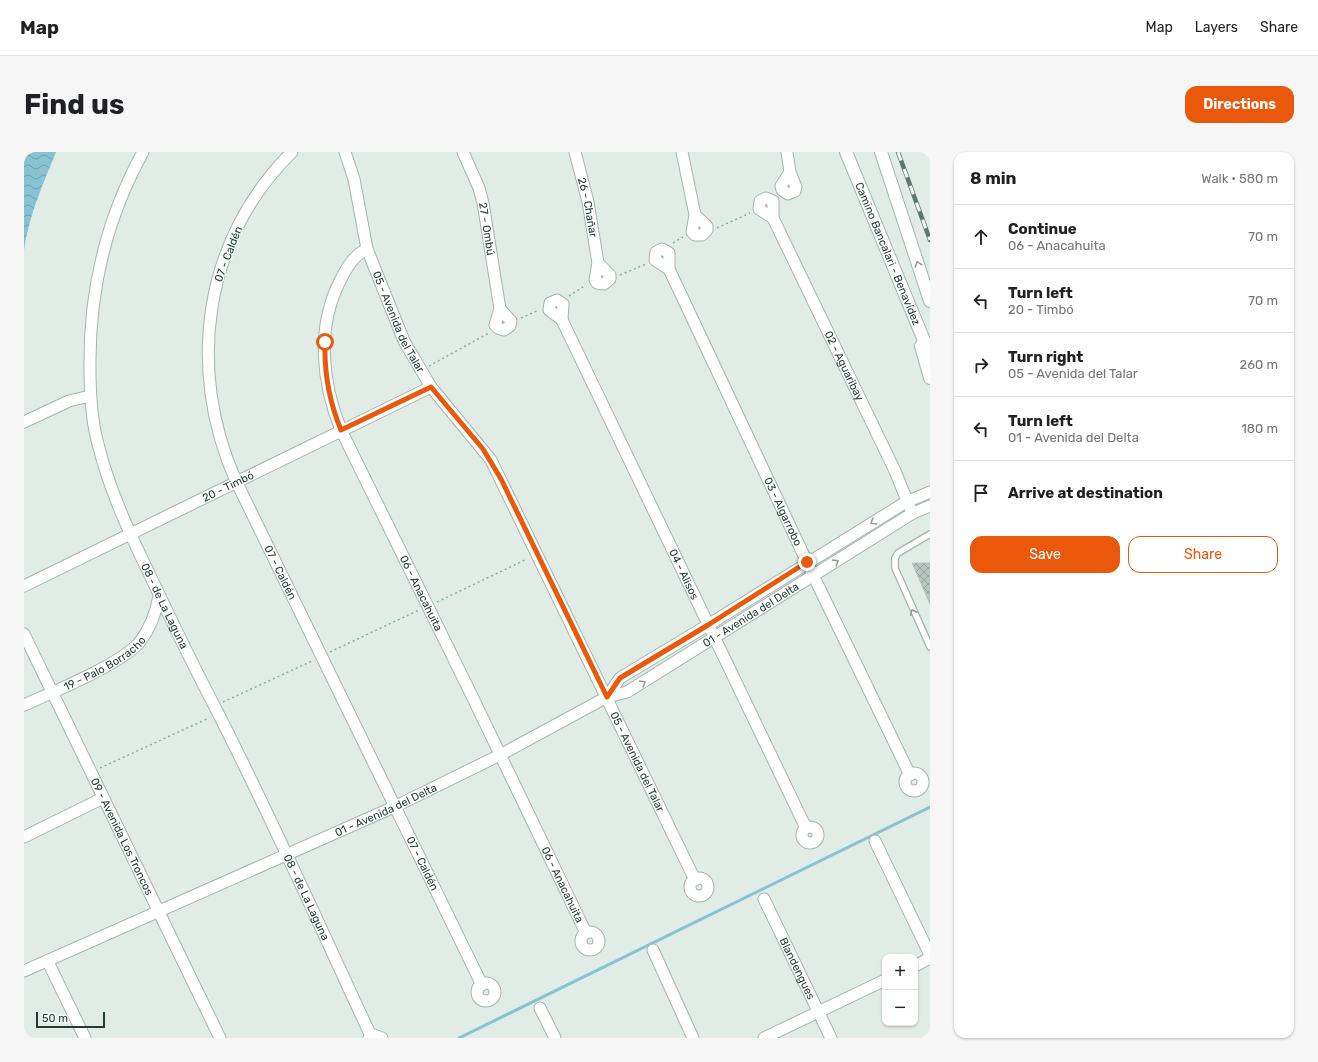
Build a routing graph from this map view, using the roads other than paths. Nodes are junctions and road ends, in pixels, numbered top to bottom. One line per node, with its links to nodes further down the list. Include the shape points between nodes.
1 (143, 152): 27 (street, 08 - de La Laguna, via 122,196 99,264 91,326)
2 (292, 152): 30 (street, 07 - Caldén, via 264,183 236,229 216,282 210,313 208,368 213,409 220,442)
3 (345, 152): 17 (street, 05 - Avenida del Talar, via 354,179)
4 (463, 152): 21 (street, 27 - Ombú, via 483,203)
5 (575, 152): 19 (street, 26 - Chañar, via 588,202)
6 (682, 152): 15 (street)
7 (787, 152): 12 (street)
8 (846, 152): 13 (main road, Camino Bancalari - Benavídez)
9 (853, 152): 13 (main road)
10 (877, 152): 16 (main road)
11 (881, 152): 16 (main road, Camino Bancalari - Benavídez)
12 (790, 172)
13 (856, 175): 22 (main road, Camino Bancalari - Benavídez)
14 (759, 209): 32 (street, 02 - Aguaribay, via 760,201 766,198 773,201 773,218 895,470)
15 (695, 215): 15 (street, via 707,226 705,234 699,236 692,232)
16 (911, 244): 20 (main road, Camino Bancalari - Benavídez, one-way to 16)
17 (367, 249): 26 (street, 05 - Avenida del Talar, via 401,335); 29 (street, 06 - Anacahuita, via 358,254 346,270 335,293 326,322 328,394)
18 (657, 255): 37 (street, 03 - Algarrobo, via 666,250 669,253 669,269)
19 (598, 263): 19 (street, 26 - Chañar, via 595,280 604,284 610,279 610,275)
20 (930, 301)
21 (500, 309): 21 (street, via 495,325 501,330 508,329 511,323)
22 (910, 309): 24 (main road, Camino Bancalari - Benavídez); 25 (main road)
23 (562, 320): 23 (street, via 563,304 560,301 553,301 548,306 549,310); 41 (street, 04 - Alisos)
24 (930, 355)
25 (930, 378)
26 (431, 387): 29 (street, 20 - Timbó); 46 (street, 05 - Avenida del Talar, via 491,460)
27 (90, 396): 28 (street, via 69,401); 35 (street, 08 - de La Laguna, via 99,448 119,509)
28 (24, 422)
29 (341, 430): 30 (street, 20 - Timbó); 48 (street, 06 - Anacahuita)
30 (236, 481): 35 (street, 20 - Timbó); 51 (street, 07 - Caldén)
31 (930, 494): 32 (street, 01 - Avenida del Delta)
32 (906, 502): 34 (street, 02 - Aguaribay); 37 (street, 01 - Avenida del Delta, one-way to 37)
33 (930, 507): 34 (street, 01 - Avenida del Delta)
34 (913, 514): 38 (street, 01 - Avenida del Delta, one-way to 34)
35 (130, 533): 39 (street, 20 - Timbó); 40 (street, 08 - de La Laguna)
36 (930, 535): 44 (lane, one-way to 36, via 895,568 898,553)
37 (807, 562): 38 (street, 03 - Algarrobo); 41 (street, 01 - Avenida del Delta)
38 (814, 577): 43 (street, 01 - Avenida del Delta); 49 (street, 03 - Algarrobo)
39 (24, 586)
40 (159, 596): 45 (street, 19 - Palo Borracho, via 151,624 138,644 118,658); 55 (street, 08 - de La Laguna)
41 (708, 625): 43 (street, 04 - Alisos); 46 (street, 01 - Avenida del Delta, via 620,678)
42 (24, 634): 45 (street, 09 - Avenida Los Troncos)
43 (716, 638): 46 (street, 01 - Avenida del Delta, one-way to 43, via 627,692); 52 (street, 04 - Alisos)
44 (930, 647)
45 (52, 692): 47 (street, 19 - Palo Borracho); 50 (street, 09 - Avenida Los Troncos)
46 (607, 697): 48 (street, 01 - Avenida del Delta); 56 (street, 05 - Avenida del Talar)
47 (24, 705)
48 (500, 755): 51 (street, 01 - Avenida del Delta); 59 (street, 06 - Anacahuita)
49 (910, 775)
50 (104, 798): 53 (street); 58 (street, 09 - Avenida Los Troncos)
51 (394, 807): 55 (street, 01 - Avenida del Delta); 67 (street, 07 - Caldén)
52 (806, 828)
53 (24, 837)
54 (876, 841): 61 (street)
55 (287, 856): 58 (street, 01 - Avenida del Delta); 70 (street, 08 - de La Laguna)
56 (695, 880)
57 (764, 899): 69 (street, Blandengues)
58 (160, 912): 63 (street); 72 (street, 09 - Avenida Los Troncos)
59 (586, 933)
60 (652, 950): 74 (street)
61 (930, 955)
62 (930, 958): 64 (street)
63 (48, 962): 65 (street); 71 (street)
64 (918, 964)
65 (24, 971)
66 (882, 981): 69 (street)
67 (482, 985)
68 (540, 1008): 73 (street)
69 (819, 1012): 75 (street); 76 (street, Blandengues)
70 (374, 1037)
71 (85, 1038)
72 (220, 1038)
73 (555, 1038)
74 (693, 1038)
75 (764, 1038)
76 (831, 1038)

